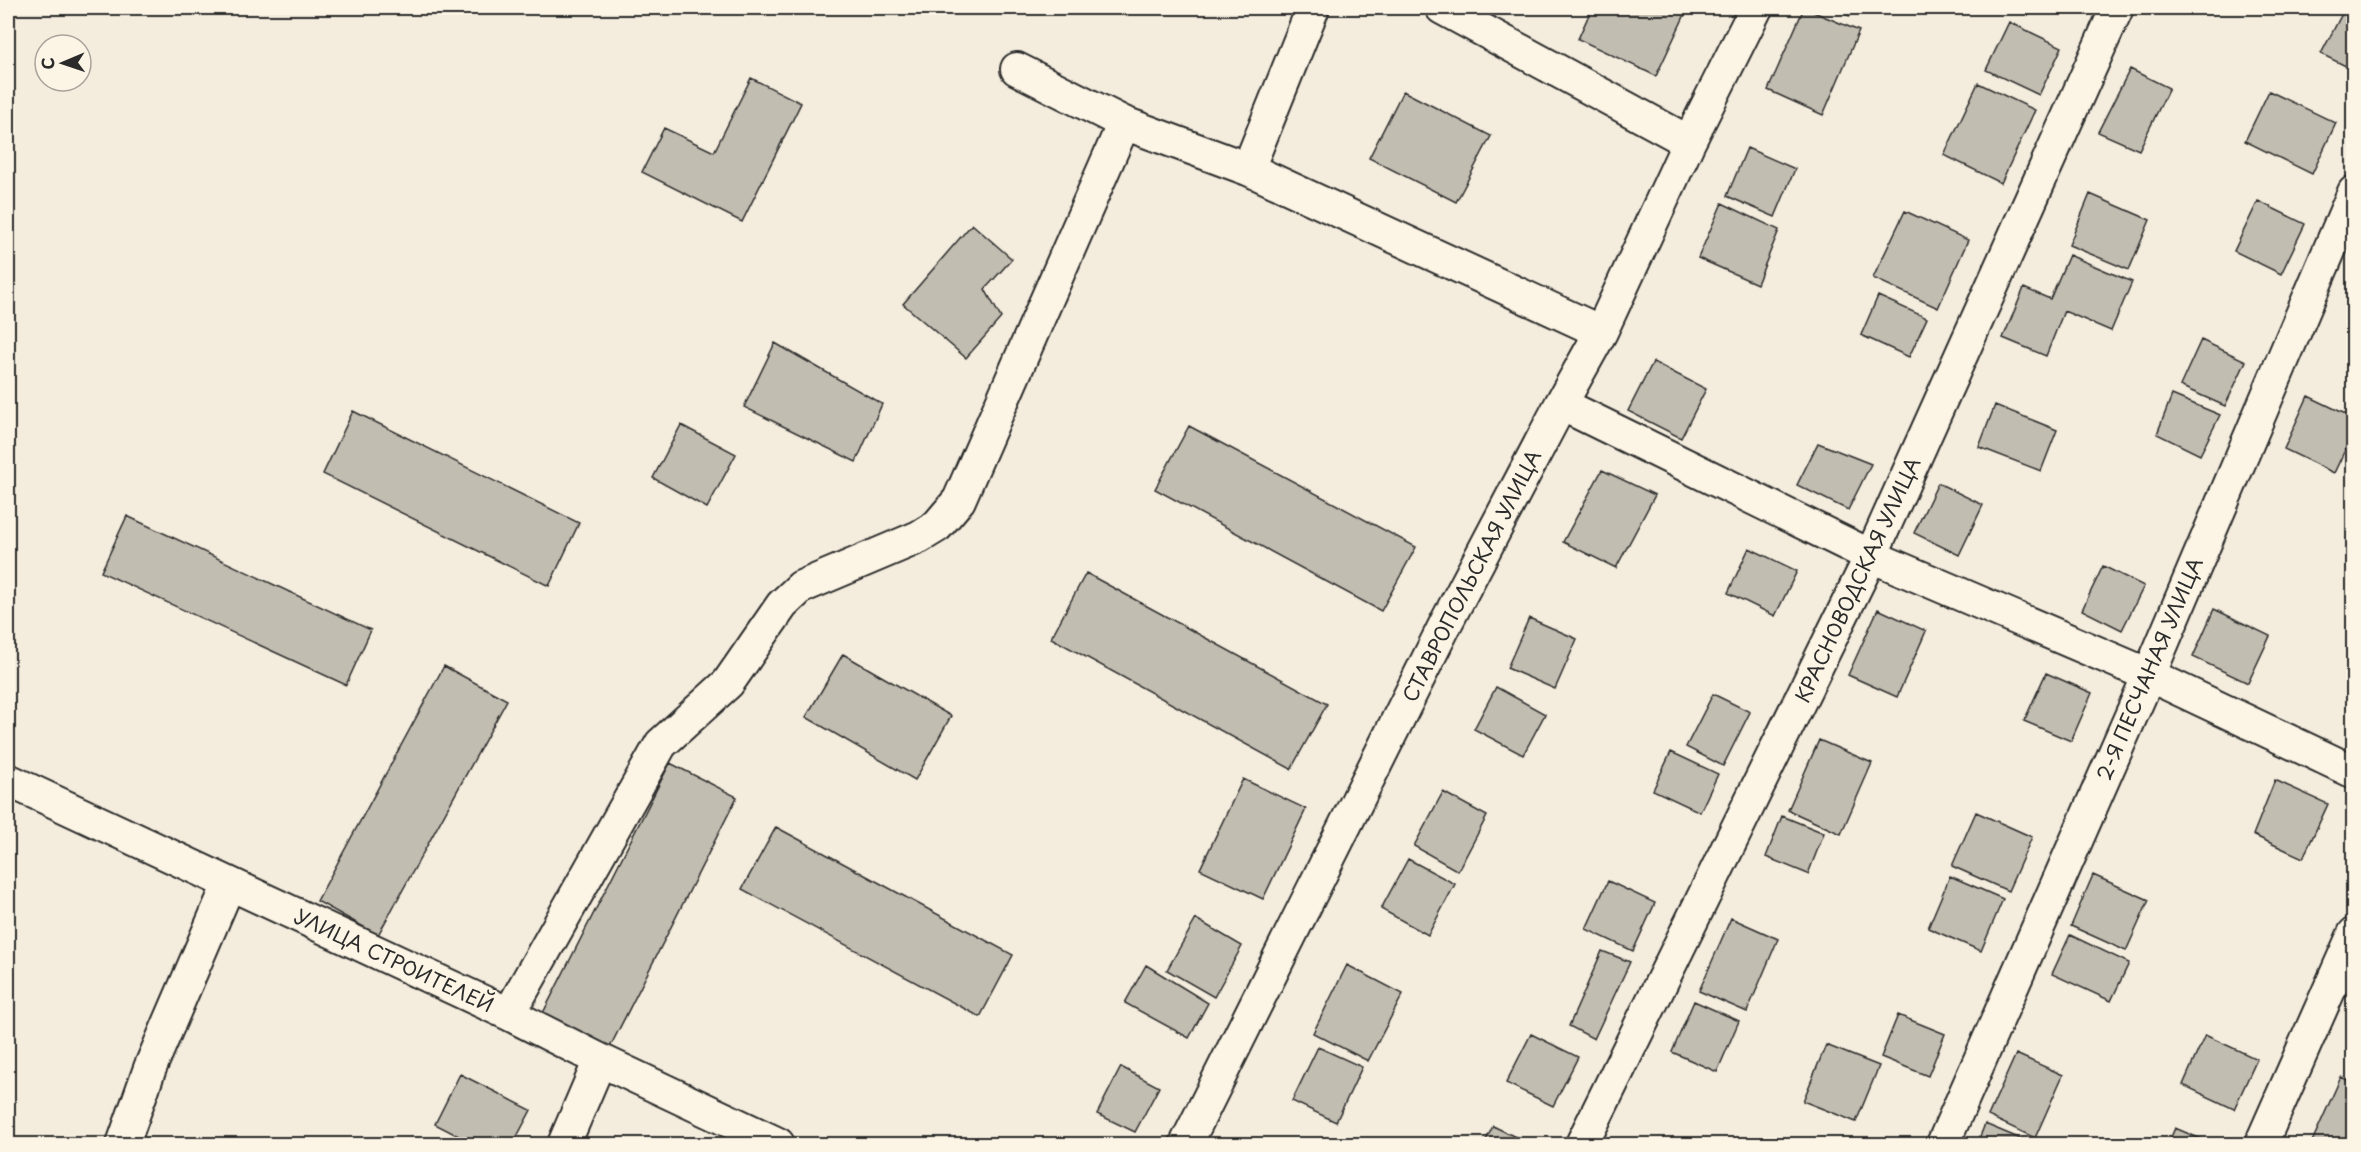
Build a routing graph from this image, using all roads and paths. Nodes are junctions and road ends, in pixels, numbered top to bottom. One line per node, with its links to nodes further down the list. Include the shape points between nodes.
1 (1313, 8): 8 (street)
2 (1442, 8): 7 (street)
3 (1756, 8): 7 (street, СТАВРОПОЛЬСКАЯ УЛИЦА)
4 (2117, 8): 12 (street, КРАСНОВОДСКАЯ УЛИЦА)
5 (1017, 69): 6 (street)
6 (1124, 123): 8 (street); 18 (street, via 959,500 937,526 919,537 801,587 782,605 728,683 661,744)
7 (1689, 142): 10 (street, СТАВРОПОЛЬСКАЯ УЛИЦА)
8 (1248, 169): 10 (street)
9 (2354, 192): 13 (street, 2-Я ПЕСЧАНАЯ УЛИЦА)
10 (1601, 332): 11 (street, СТАВРОПОЛЬСКАЯ УЛИЦА)
11 (1561, 404): 12 (street); 23 (street, СТАВРОПОЛЬСКАЯ УЛИЦА, via 1442,632)
12 (1871, 556): 13 (street); 24 (street, КРАСНОВОДСКАЯ УЛИЦА)
13 (2149, 675): 14 (street); 25 (street, 2-Я ПЕСЧАНАЯ УЛИЦА)
14 (2354, 772)
15 (8, 780): 16 (street, УЛИЦА СТРОИТЕЛЕЙ)
16 (229, 884): 18 (street, УЛИЦА СТРОИТЕЛЕЙ); 20 (street, via 150,1068)
17 (2354, 934): 26 (street)
18 (508, 1014): 19 (street, УЛИЦА СТРОИТЕЛЕЙ)
19 (600, 1060): 21 (street); 22 (street, УЛИЦА СТРОИТЕЛЕЙ)
20 (123, 1144)
21 (564, 1144)
22 (778, 1144)
23 (1186, 1144)
24 (1582, 1144)
25 (1943, 1144)
26 (2261, 1144)

